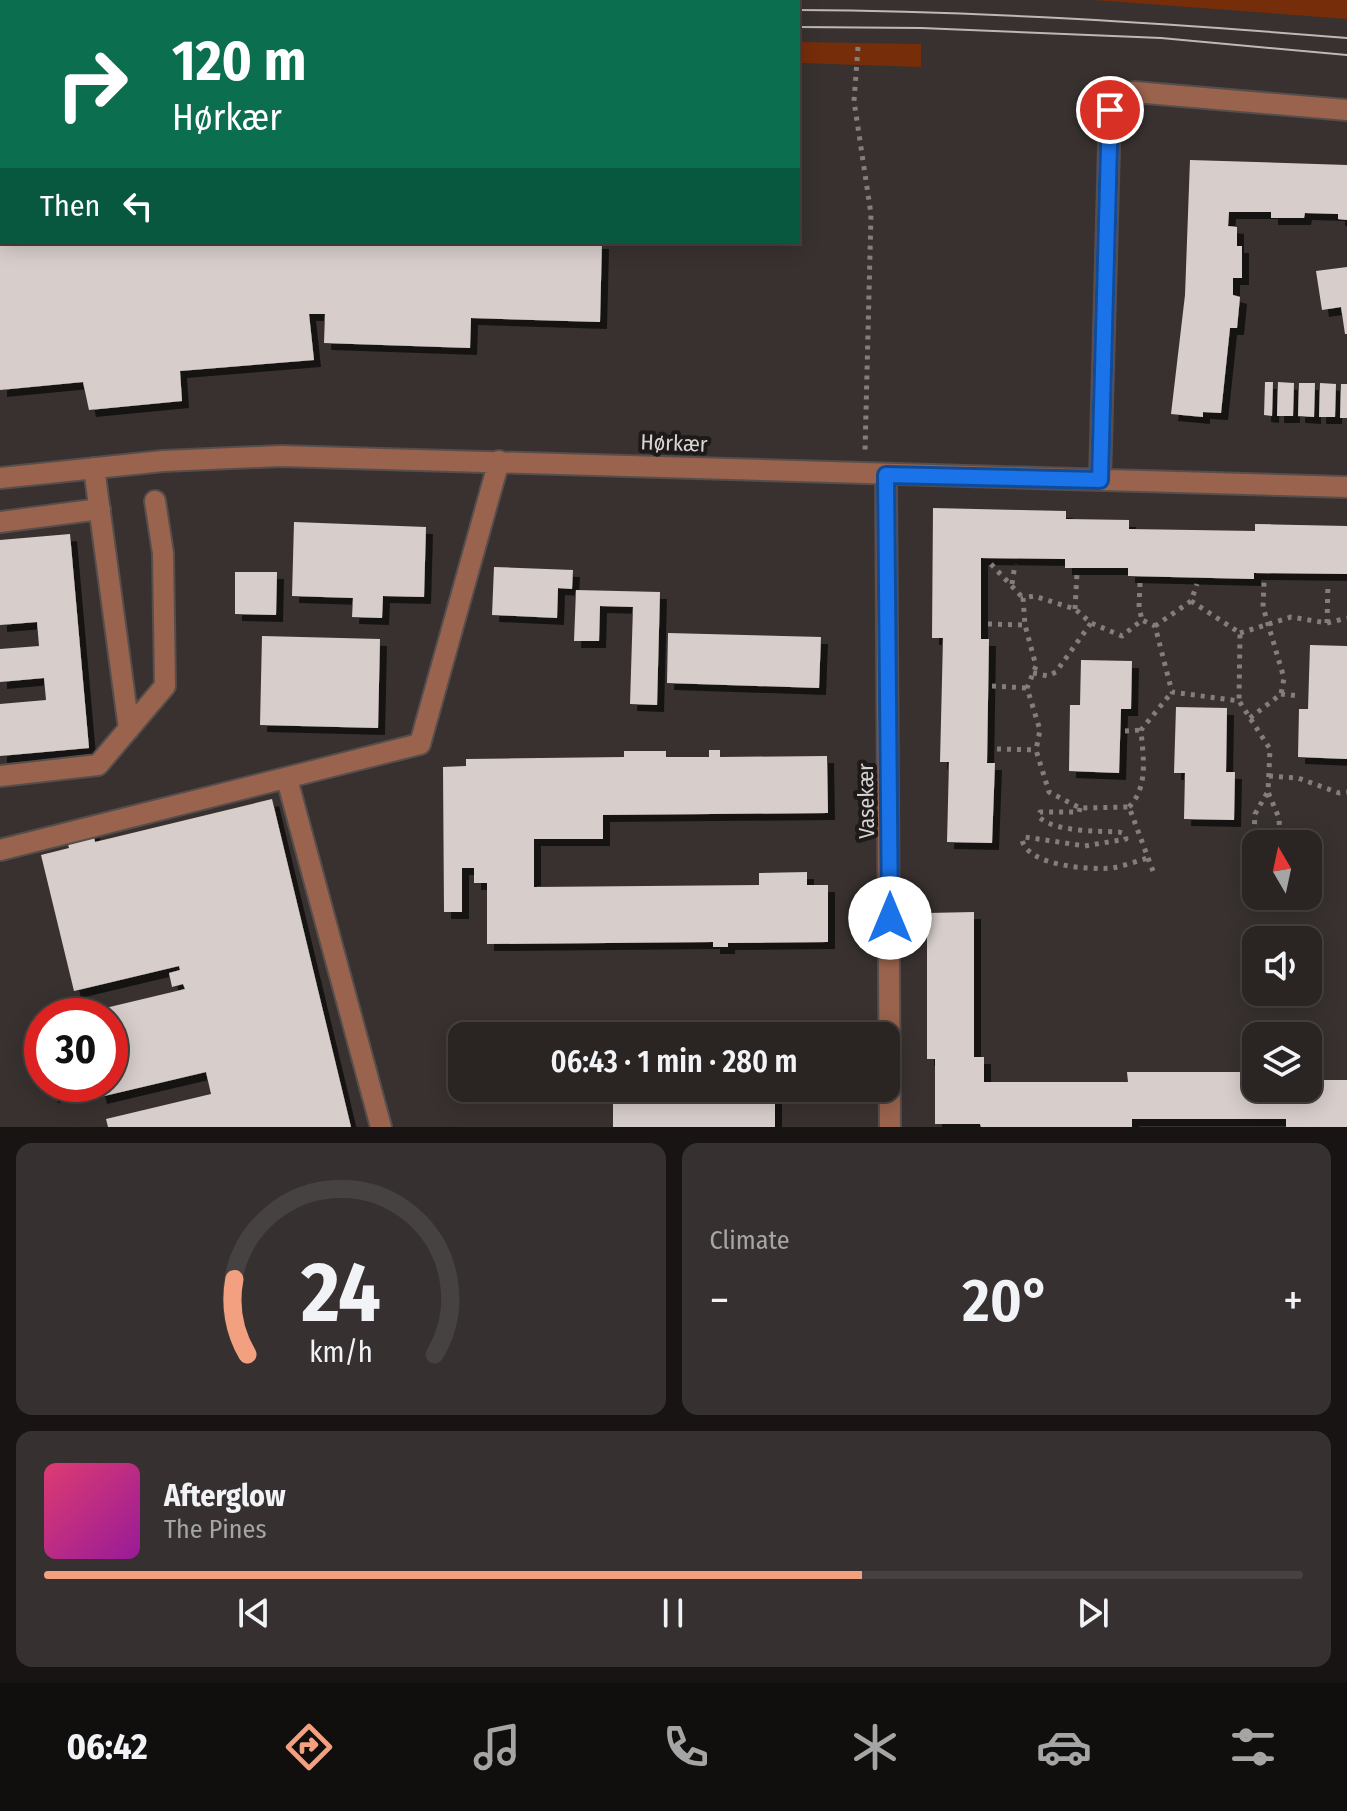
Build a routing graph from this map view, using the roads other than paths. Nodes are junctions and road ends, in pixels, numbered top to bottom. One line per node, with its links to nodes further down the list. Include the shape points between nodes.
1 (1347, 110): 6 (street, via 1134,92 1119,96 1110,110)
2 (499, 461): 3 (street, Hørkær, via 281,456); 4 (street, Hørkær); 13 (street, via 420,744)
3 (94, 468): 5 (street, Hørkær); 9 (street)
4 (886, 475): 6 (street, Hørkær); 16 (street, Vasekær)
5 (0, 478)
6 (1100, 480): 7 (street, Hørkær)
7 (1347, 487)
8 (155, 501): 11 (street, via 163,553 165,686)
9 (100, 509): 10 (street); 11 (street)
10 (0, 522)
11 (129, 729): 12 (street, via 98,765)
12 (0, 776)
13 (287, 779): 14 (street); 15 (street)
14 (0, 850)
15 (381, 1127)
16 (890, 1127)

